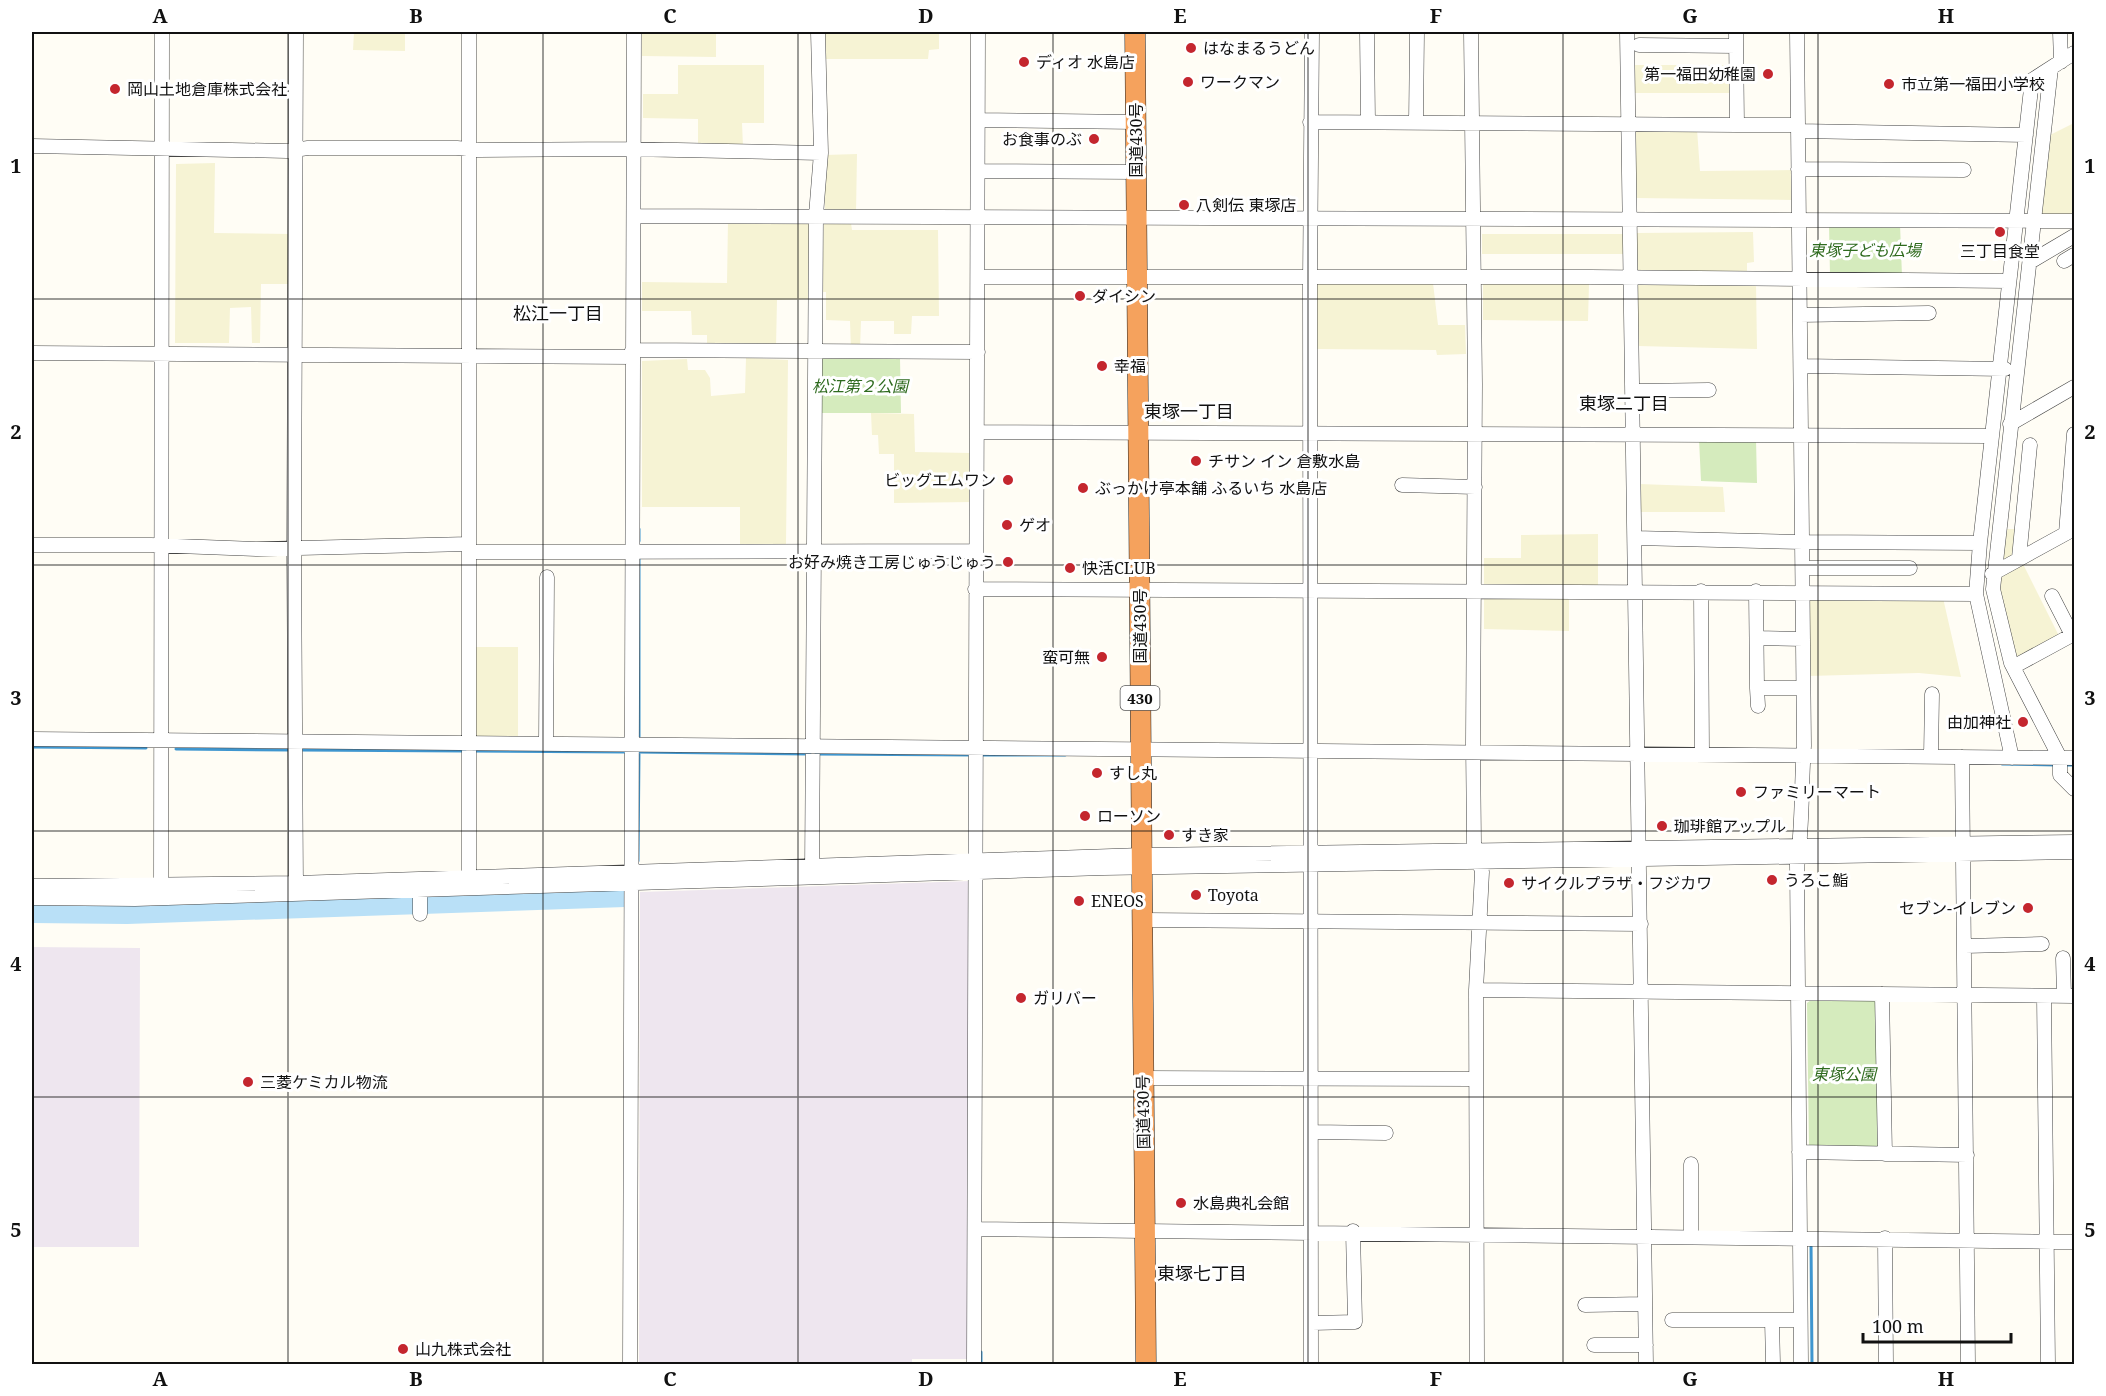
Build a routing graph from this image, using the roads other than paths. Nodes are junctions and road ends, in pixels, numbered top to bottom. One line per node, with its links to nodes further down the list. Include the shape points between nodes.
1 (162, 32): 32 (street)
2 (296, 32): 33 (street)
3 (469, 32): 34 (street)
4 (634, 32): 35 (street)
5 (819, 32): 36 (street)
6 (978, 32): 21 (street)
7 (1124, 32): 22 (highway, 国道430号 / 430)
8 (1135, 32): 22 (highway, 国道430号 / 430)
9 (1312, 32): 23 (street)
10 (1367, 32): 24 (street)
11 (1417, 32): 25 (street)
12 (1471, 32): 26 (street)
13 (1627, 32): 28 (street)
14 (1736, 32): 18 (street)
15 (1797, 32): 29 (street)
16 (2060, 32): 20 (street)
17 (1638, 45): 18 (street)
18 (1736, 46): 27 (street)
19 (2074, 54): 20 (street)
20 (2056, 65): 30 (street, via 2032,80); 50 (street)
21 (981, 120): 22 (street); 39 (street)
22 (1130, 122): 40 (highway, 国道430号 / 430)
23 (1310, 122): 24 (street); 45 (street)
24 (1368, 122): 25 (street)
25 (1416, 123): 26 (street)
26 (1471, 123): 28 (street); 46 (street)
27 (1737, 125): 28 (street); 29 (street)
28 (1629, 126): 47 (street)
29 (1798, 128): 30 (street); 37 (street)
30 (2026, 135): 49 (street)
31 (32, 146): 32 (street)
32 (162, 147): 33 (street); 68 (street)
33 (299, 149): 34 (street); 64 (street)
34 (469, 149): 35 (street); 69 (street)
35 (634, 150): 36 (street); 42 (street)
36 (821, 153): 41 (street)
37 (1798, 169): 38 (street); 48 (street)
38 (1964, 170)
39 (982, 171): 40 (street); 43 (street)
40 (1131, 172): 44 (highway, 国道430号 / 430)
41 (816, 215): 42 (street); 43 (street); 63 (street)
42 (634, 216): 67 (street)
43 (978, 217): 44 (street); 55 (street)
44 (1131, 218): 45 (street); 56 (highway, 国道430号 / 430)
45 (1311, 219): 46 (street); 57 (street)
46 (1473, 219): 47 (street); 54 (street)
47 (1630, 220): 48 (street); 58 (street)
48 (1798, 220): 49 (street); 59 (street)
49 (2015, 221): 50 (street); 60 (street)
50 (2033, 221): 51 (street); 53 (street)
51 (2074, 221)
52 (2074, 236): 53 (street)
53 (2030, 262): 72 (street)
54 (1474, 276): 57 (street); 58 (street); 82 (street)
55 (981, 277): 56 (street); 65 (street)
56 (1132, 277): 57 (street); 80 (highway, 国道430号 / 430)
57 (1311, 277): 81 (street)
58 (1630, 278): 59 (street); 75 (street)
59 (1800, 279): 60 (street); 62 (street)
60 (2008, 282): 71 (street)
61 (1929, 313): 62 (street)
62 (1800, 315): 70 (street)
63 (815, 351): 65 (street); 67 (street); 99 (street)
64 (297, 352): 68 (street); 69 (street); 96 (street)
65 (978, 352): 79 (street)
66 (32, 353): 68 (street)
67 (632, 354): 69 (street); 98 (street)
68 (162, 355): 95 (street)
69 (469, 356): 97 (street)
70 (1801, 366): 71 (street); 84 (street)
71 (1998, 369): 72 (street); 76 (street)
72 (2016, 369): 77 (street)
73 (2074, 387): 78 (street)
74 (1709, 390): 75 (street)
75 (1632, 391): 85 (street)
76 (1995, 398): 77 (street); 86 (street)
77 (2013, 400): 78 (street)
78 (2010, 424): 104 (street)
79 (980, 432): 80 (street); 100 (street)
80 (1133, 432): 81 (street); 107 (highway, 国道430号 / 430)
81 (1310, 433): 82 (street); 109 (street)
82 (1474, 434): 85 (street); 89 (street)
83 (2074, 434): 90 (street)
84 (1802, 435): 85 (street); 86 (street); 92 (street)
85 (1633, 436): 91 (street)
86 (1990, 436): 93 (street)
87 (2031, 445): 101 (street)
88 (1402, 485): 89 (street)
89 (1475, 487): 110 (street)
90 (2070, 531): 101 (street)
91 (1635, 538): 92 (street); 111 (street)
92 (1803, 542): 93 (street); 102 (street)
93 (1980, 543): 108 (street)
94 (32, 545): 95 (street)
95 (162, 546): 96 (street); 125 (street)
96 (298, 548): 97 (street); 127 (street)
97 (469, 548): 98 (street); 129 (street)
98 (633, 550): 99 (street); 128 (street)
99 (814, 550): 100 (street); 131 (street)
100 (975, 551): 106 (street)
101 (2019, 558): 104 (street)
102 (1803, 568): 103 (street); 114 (street)
103 (1910, 568)
104 (1995, 572): 108 (street); 119 (street, via 1993,597)
105 (547, 577): 126 (street)
106 (980, 589): 107 (street); 132 (street)
107 (1134, 589): 109 (street); 130 (highway, 国道430号 / 430)
108 (1977, 589): 114 (street); 138 (street)
109 (1311, 590): 110 (street); 134 (street)
110 (1475, 590): 111 (street); 135 (street)
111 (1637, 590): 112 (street); 137 (street)
112 (1701, 591): 113 (street); 133 (street)
113 (1756, 591): 114 (street); 117 (street)
114 (1803, 591): 118 (street)
115 (2052, 596): 116 (street)
116 (2073, 637): 119 (street)
117 (1757, 638): 118 (street); 120 (street)
118 (1803, 639): 121 (street)
119 (2013, 667): 142 (street)
120 (1757, 688): 121 (street); 123 (street)
121 (1803, 688): 140 (street)
122 (1932, 694): 136 (street)
123 (1758, 706)
124 (32, 739): 125 (street)
125 (163, 740): 127 (street); 159 (street)
126 (546, 744): 128 (street); 129 (street)
127 (297, 746): 129 (street); 157 (street)
128 (635, 747): 131 (street); 154 (street)
129 (468, 749): 155 (street)
130 (1135, 749): 132 (street); 134 (street); 151 (highway, 国道430号 / 430)
131 (813, 751): 132 (street); 153 (street)
132 (979, 751): 152 (street)
133 (1702, 754): 137 (street); 140 (street)
134 (1311, 755): 135 (street); 150 (street)
135 (1474, 756): 137 (street); 149 (street)
136 (1931, 756): 140 (street); 141 (street)
137 (1638, 758): 148 (street)
138 (2012, 758): 141 (street); 142 (street)
139 (2074, 758): 142 (street)
140 (1802, 760): 146 (street)
141 (1963, 761): 145 (street)
142 (2060, 763): 143 (street, via 2060,775)
143 (2074, 789)
144 (2074, 842): 145 (street)
145 (1963, 848): 146 (street); 147 (street); 167 (street)
146 (1799, 851): 148 (street); 171 (street)
147 (2074, 852)
148 (1640, 854): 149 (street); 165 (street)
149 (1478, 856): 150 (street); 164 (street, via 1482,872)
150 (1312, 859): 151 (street); 163 (street)
151 (1136, 861): 152 (street); 162 (highway, 国道430号 / 430); 186 (highway, 国道430号 / 430)
152 (976, 866): 153 (street); 185 (street)
153 (812, 871): 154 (street)
154 (631, 877): 155 (street); 205 (street)
155 (469, 883): 158 (street)
156 (32, 886): 159 (street)
157 (296, 888): 158 (street); 159 (street)
158 (420, 889): 161 (street)
159 (161, 892): 160 (street)
160 (32, 898)
161 (420, 914)
162 (1144, 920): 163 (street); 176 (highway, 国道430号 / 430)
163 (1311, 921): 164 (street); 177 (street)
164 (1479, 923): 165 (street); 169 (street)
165 (1641, 924): 170 (street)
166 (2042, 944): 167 (street)
167 (1965, 946): 173 (street)
168 (2062, 958): 175 (street)
169 (1476, 990): 170 (street); 178 (street)
170 (1642, 992): 171 (street); 190 (street)
171 (1798, 993): 172 (street); 181 (street)
172 (1882, 994): 173 (street); 182 (street)
173 (1966, 995): 174 (street); 183 (street)
174 (2044, 996): 175 (street); 195 (street)
175 (2069, 996)
176 (1143, 1078): 177 (street); 186 (highway, 国道430号 / 430)
177 (1311, 1079): 178 (street); 179 (street)
178 (1476, 1079): 189 (street)
179 (1312, 1132): 180 (street); 187 (street)
180 (1386, 1133)
181 (1799, 1152): 182 (street); 192 (street)
182 (1885, 1154): 183 (street)
183 (1967, 1155): 194 (street)
184 (1691, 1164): 191 (street)
185 (979, 1229): 186 (street); 206 (street)
186 (1139, 1229): 187 (street); 207 (highway, 国道430号 / 430); 208 (highway, 国道430号 / 430)
187 (1313, 1231): 188 (street); 202 (street)
188 (1353, 1231): 189 (street); 202 (street, via 1355,1322)
189 (1477, 1233): 190 (street); 210 (street)
190 (1644, 1237): 191 (street); 197 (street)
191 (1691, 1237): 192 (street)
192 (1799, 1238): 193 (street); 201 (street)
193 (1886, 1238): 194 (street); 214 (street)
194 (1968, 1241): 195 (street); 215 (street)
195 (2046, 1241): 196 (street); 216 (street)
196 (2074, 1242)
197 (1645, 1304): 198 (street); 204 (street)
198 (1585, 1305)
199 (1672, 1320): 200 (street)
200 (1772, 1320): 201 (street); 212 (street)
201 (1800, 1320): 213 (street)
202 (1312, 1323): 209 (street)
203 (1594, 1345): 204 (street)
204 (1646, 1345): 211 (street)
205 (630, 1365)
206 (975, 1365)
207 (1135, 1365)
208 (1146, 1365)
209 (1311, 1365)
210 (1477, 1365)
211 (1646, 1365)
212 (1773, 1365)
213 (1801, 1365)
214 (1886, 1365)
215 (1968, 1365)
216 (2048, 1365)

